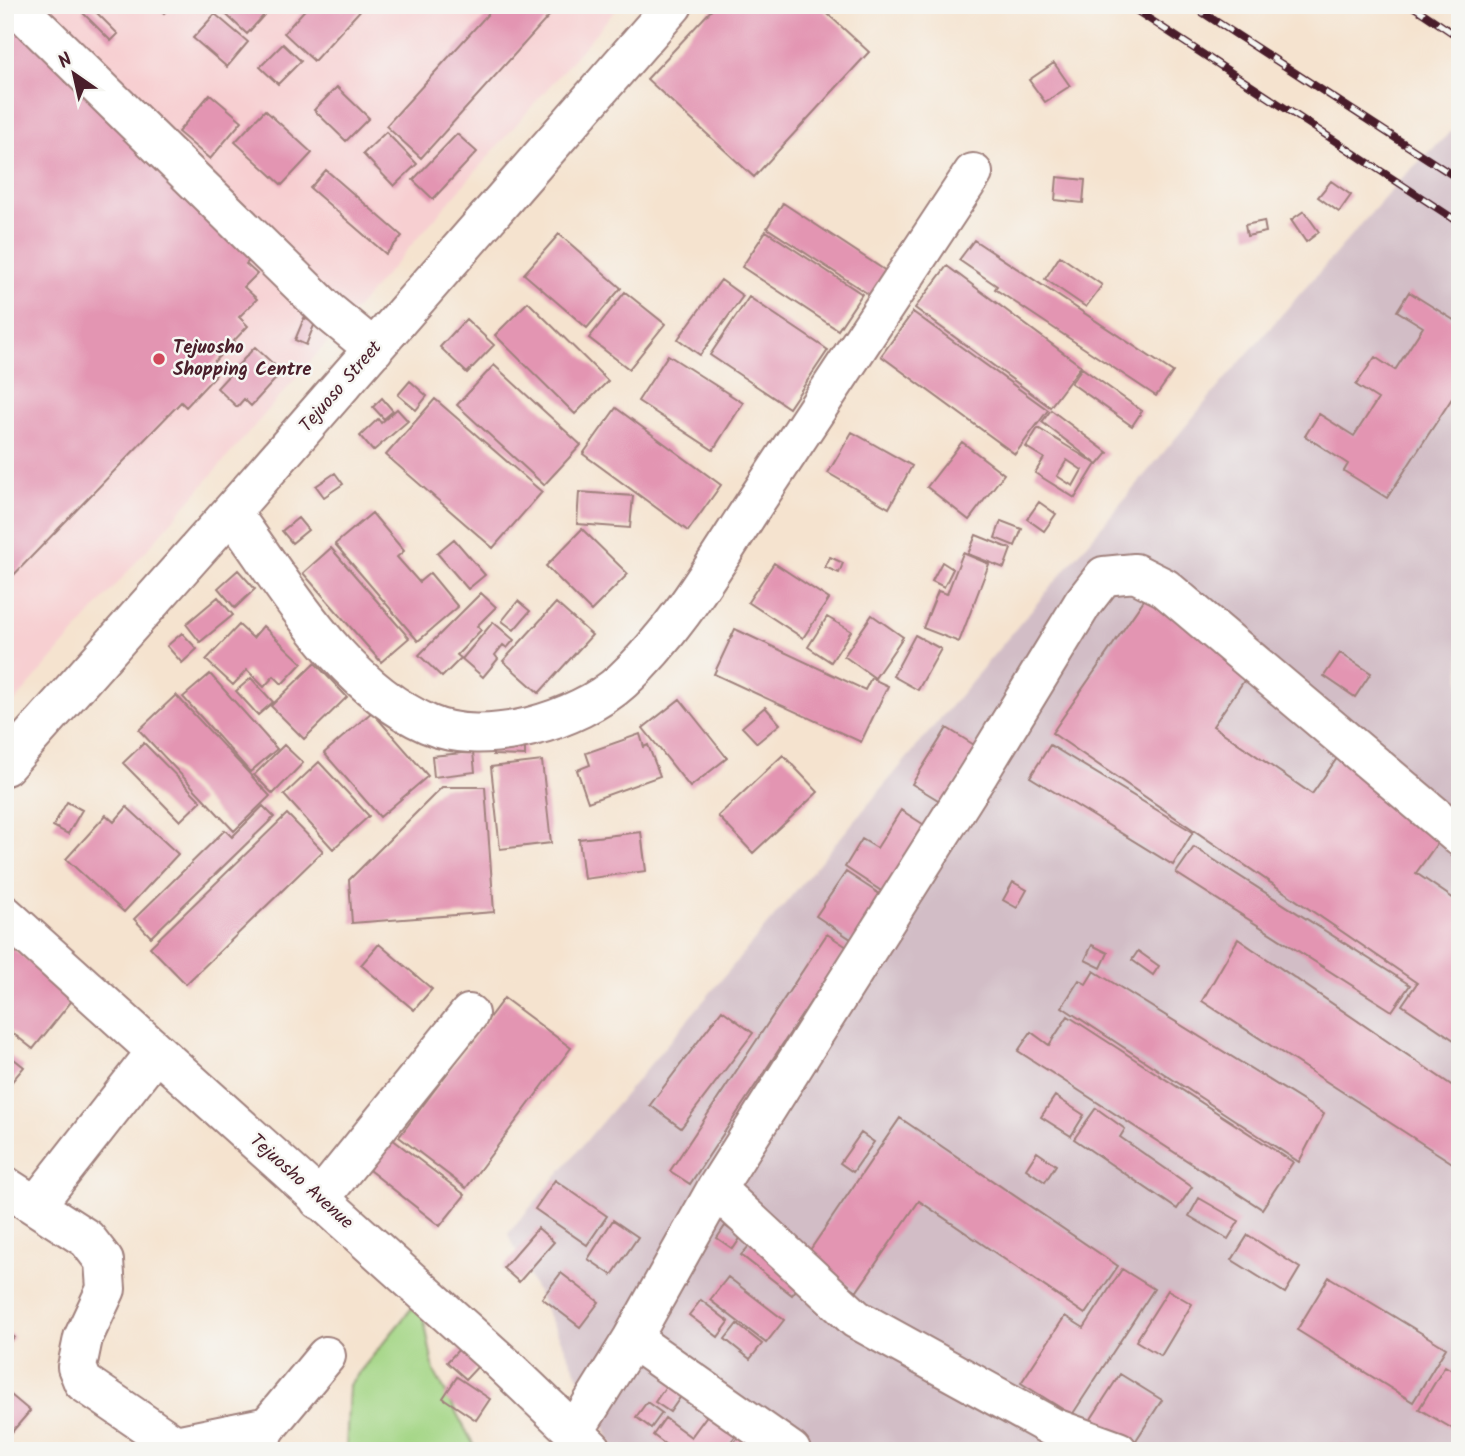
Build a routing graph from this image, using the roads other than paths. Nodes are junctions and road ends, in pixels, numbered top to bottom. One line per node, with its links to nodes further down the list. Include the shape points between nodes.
1 (15, 5): 4 (street, via 329,312)
2 (673, 5): 4 (street, Tejuoso Street)
3 (973, 173): 5 (street, via 700,588 621,683 576,709 522,731 476,734 429,724 345,666)
4 (374, 349): 5 (street, Tejuoso Street)
5 (231, 512): 6 (street, Tejuoso Street)
6 (5, 766)
7 (1460, 837): 11 (street, via 1165,588 1135,573 1104,576)
8 (5, 915): 10 (street, Tejuosho Avenue)
9 (469, 1014): 13 (street)
10 (155, 1053): 12 (street); 13 (street, Tejuosho Avenue)
11 (716, 1189): 14 (street); 20 (street, via 856,1319 1052,1427)
12 (21, 1196): 18 (street, via 87,1239 104,1261 106,1289 83,1338 76,1367 83,1382)
13 (319, 1200): 17 (street, Tejuosho Avenue, via 500,1361)
14 (632, 1339): 17 (street); 19 (street)
15 (326, 1356): 16 (street)
16 (260, 1438): 18 (street)
17 (583, 1442)
18 (180, 1448)
19 (791, 1451)
20 (1118, 1451)

